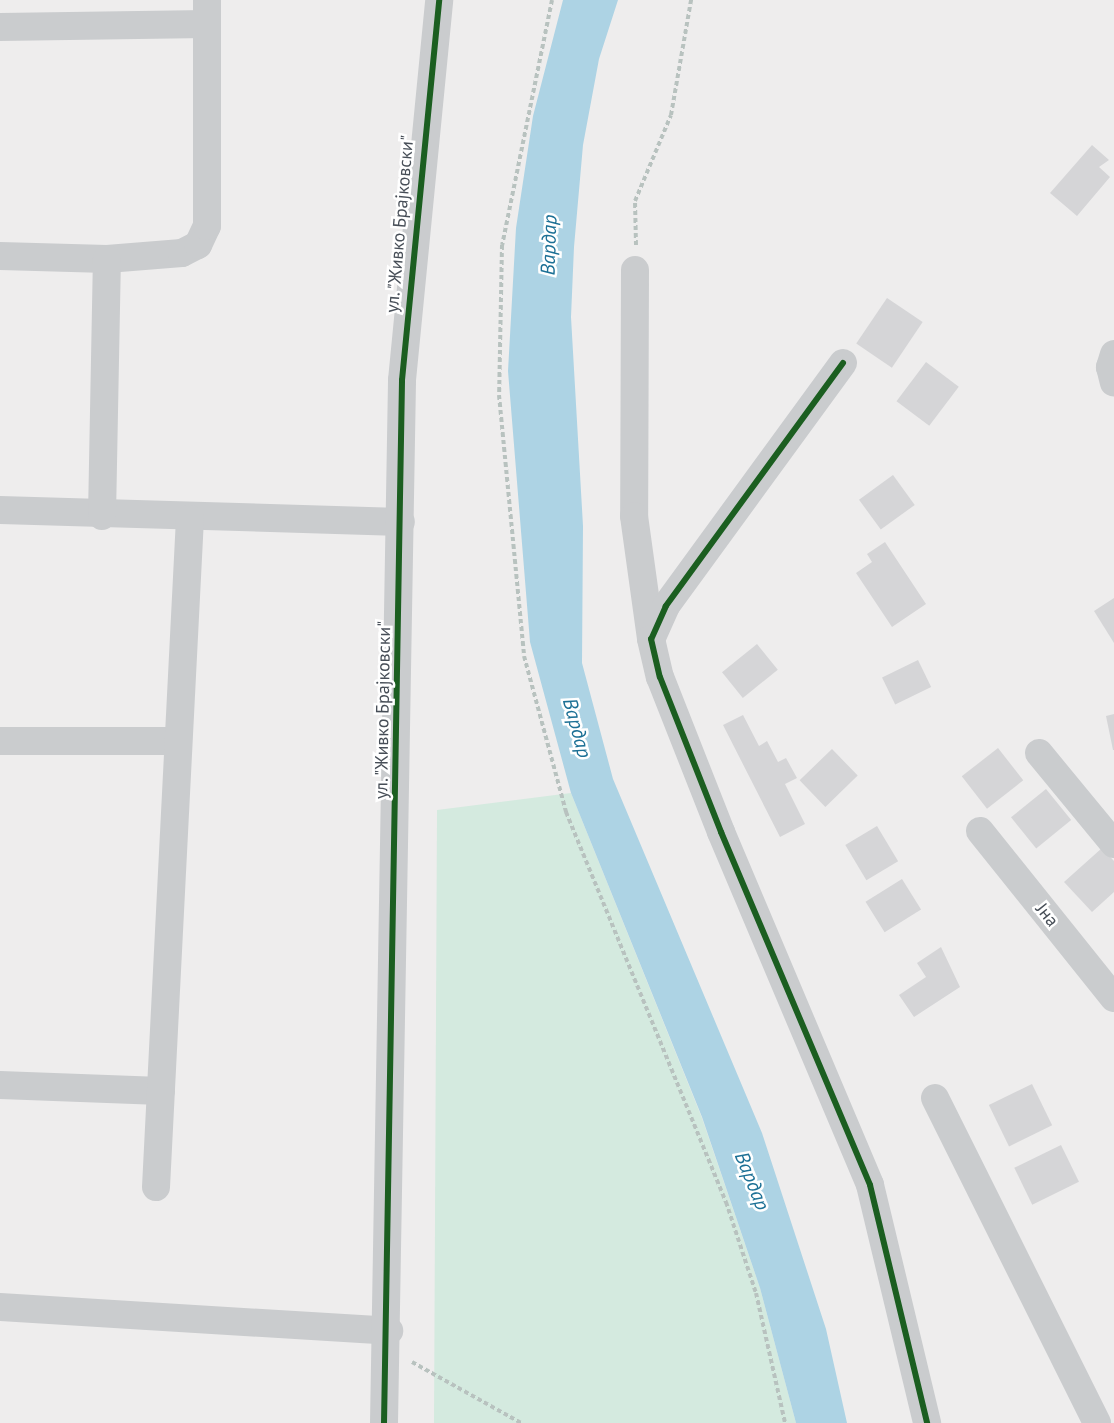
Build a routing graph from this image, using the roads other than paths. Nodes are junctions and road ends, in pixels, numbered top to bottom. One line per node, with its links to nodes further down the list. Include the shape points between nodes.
1 (439, 0): 13 (street, ул. "Живко Брајковски", via 402,380)
2 (207, 12): 3 (street); 5 (street, via 207,226 198,245 182,253)
3 (0, 27)
4 (0, 256): 5 (street)
5 (107, 259): 11 (street)
6 (635, 270): 14 (street, via 634,516)
7 (1114, 354): 9 (street, via 1110,367)
8 (843, 363): 14 (street, via 666,606)
9 (1114, 382)
10 (0, 510): 11 (street)
11 (102, 516): 12 (street)
12 (190, 519): 13 (street); 16 (street)
13 (401, 522): 26 (street, ул. "Живко Брајковски")
14 (651, 639): 28 (street, via 660,677 721,832 870,1185)
15 (0, 741): 16 (street)
16 (178, 741): 22 (street)
17 (1040, 753): 19 (street)
18 (980, 831): 20 (street, Јна)
19 (1114, 844)
20 (1114, 998)
21 (0, 1085): 22 (street)
22 (161, 1091): 24 (street)
23 (935, 1098): 29 (street)
24 (156, 1187)
25 (0, 1307): 26 (street)
26 (388, 1340): 27 (street, ул. "Живко Брајковски")
27 (384, 1423)
28 (927, 1423)
29 (1096, 1423)

